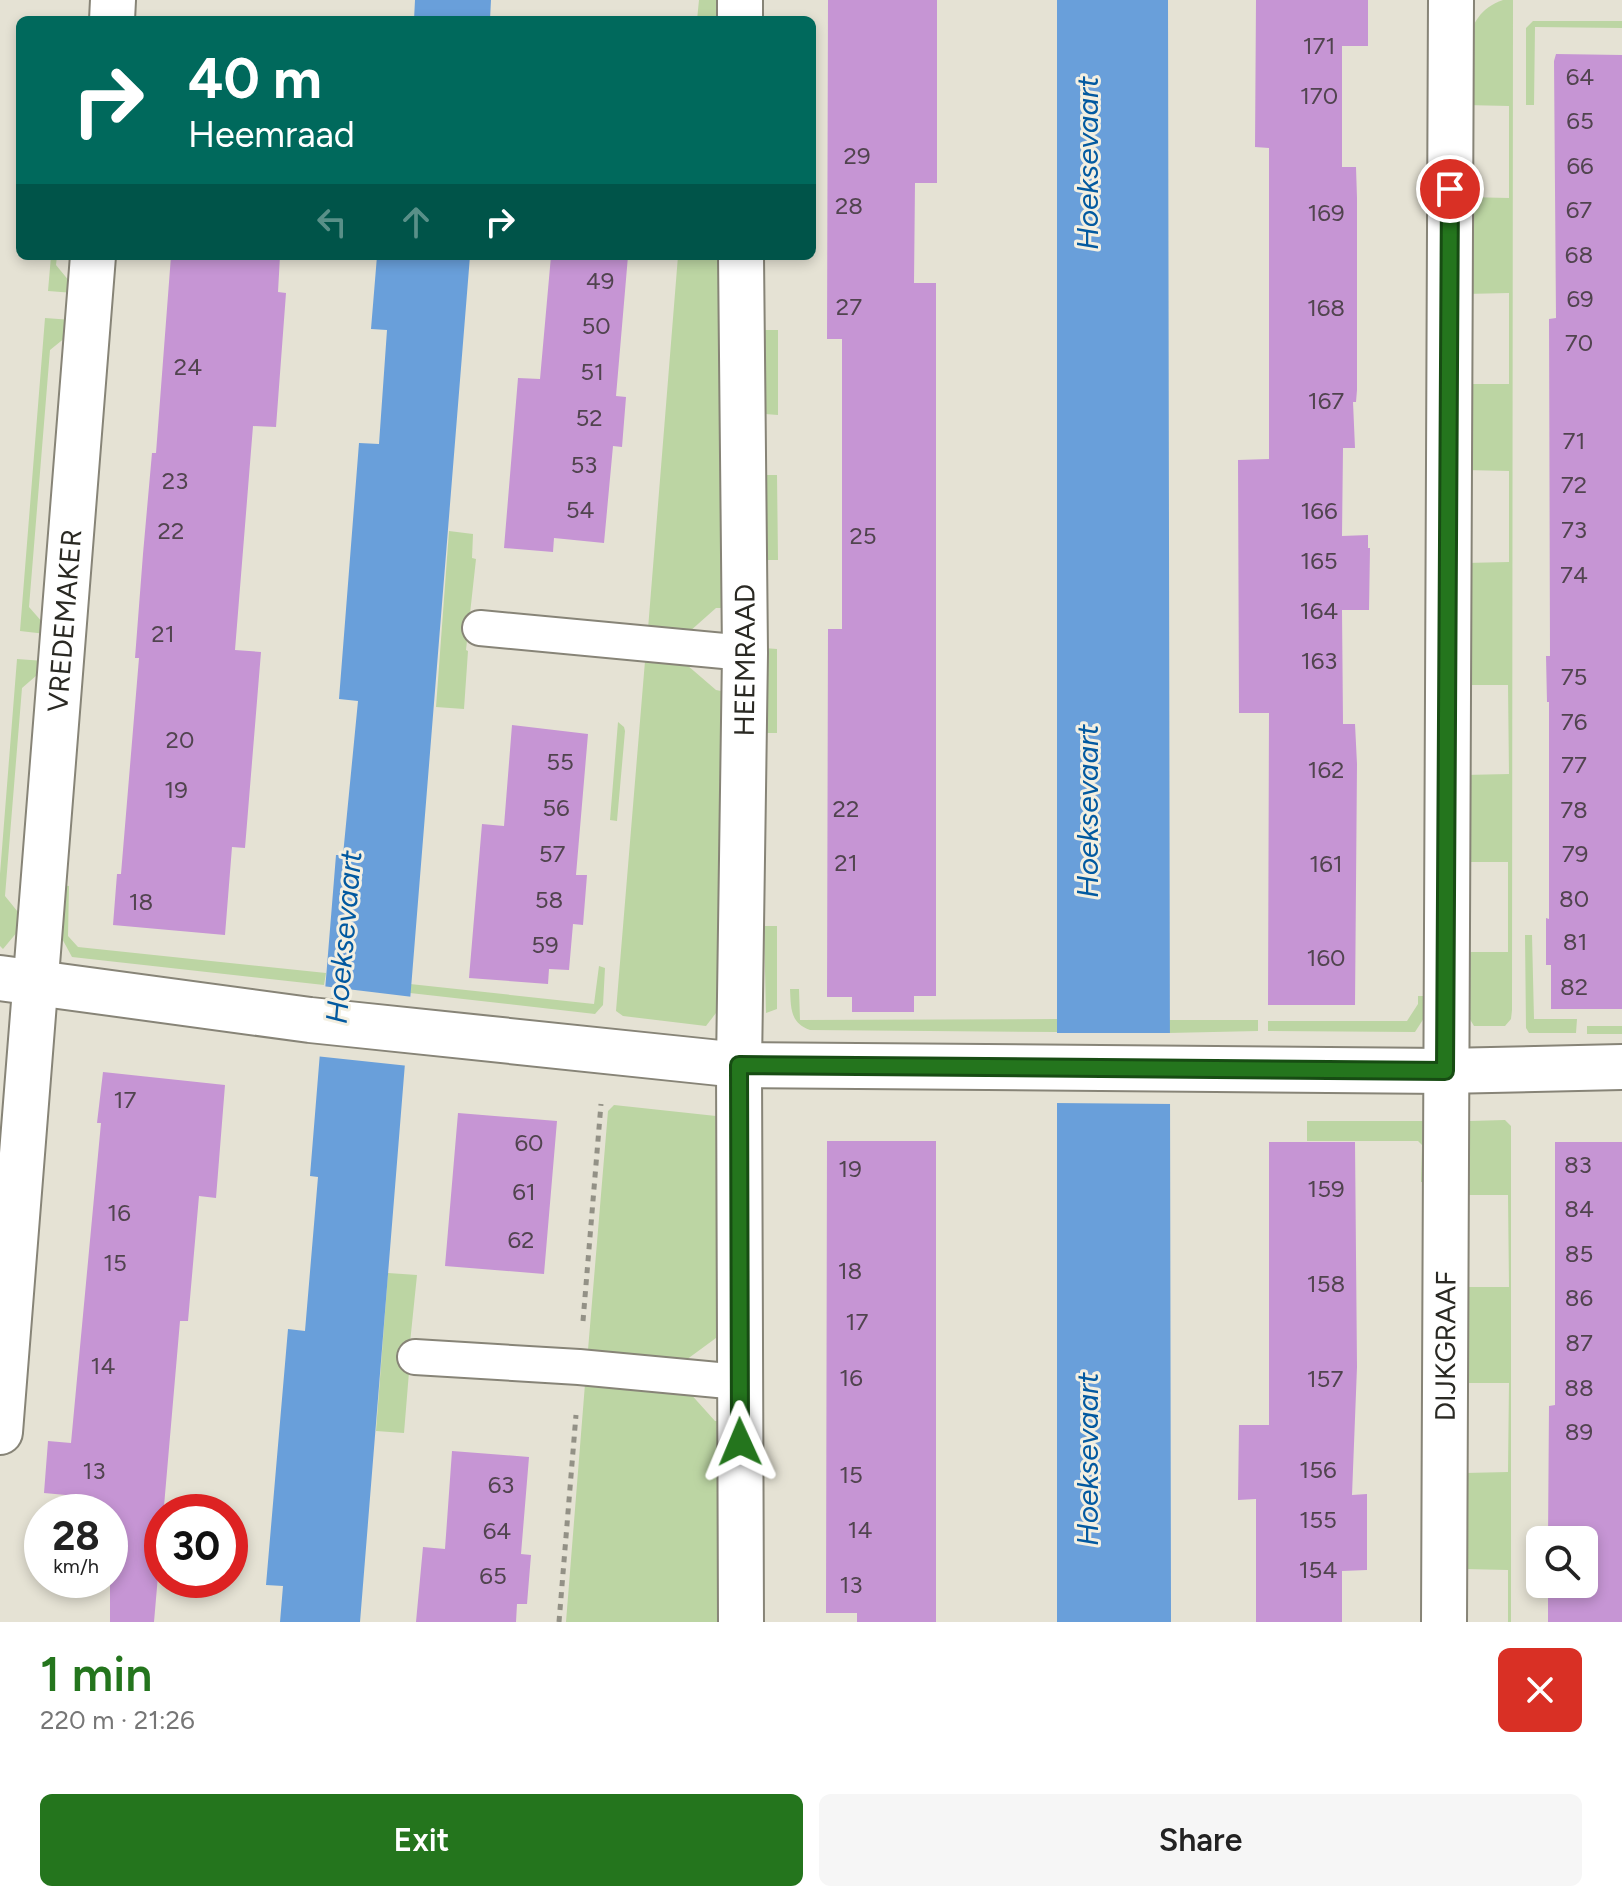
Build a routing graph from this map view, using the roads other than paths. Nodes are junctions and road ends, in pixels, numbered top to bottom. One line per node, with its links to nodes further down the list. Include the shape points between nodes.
1 (1451, 0): 9 (street, DIJKGRAAF)
2 (93, 260): 6 (street, VREDEMAKER)
3 (741, 260): 5 (street, HEEMRAAD)
4 (480, 628): 5 (lane)
5 (745, 653): 7 (street, HEEMRAAD)
6 (18, 981): 7 (street, via 310,1020); 12 (street, VREDEMAKER)
7 (739, 1065): 9 (street); 11 (street, HEEMRAAD)
8 (1622, 1067): 9 (street)
9 (1445, 1071): 14 (street, DIJKGRAAF)
10 (415, 1357): 11 (lane)
11 (739, 1382): 13 (street, HEEMRAAD)
12 (0, 1432)
13 (741, 1622)
14 (1444, 1622)

